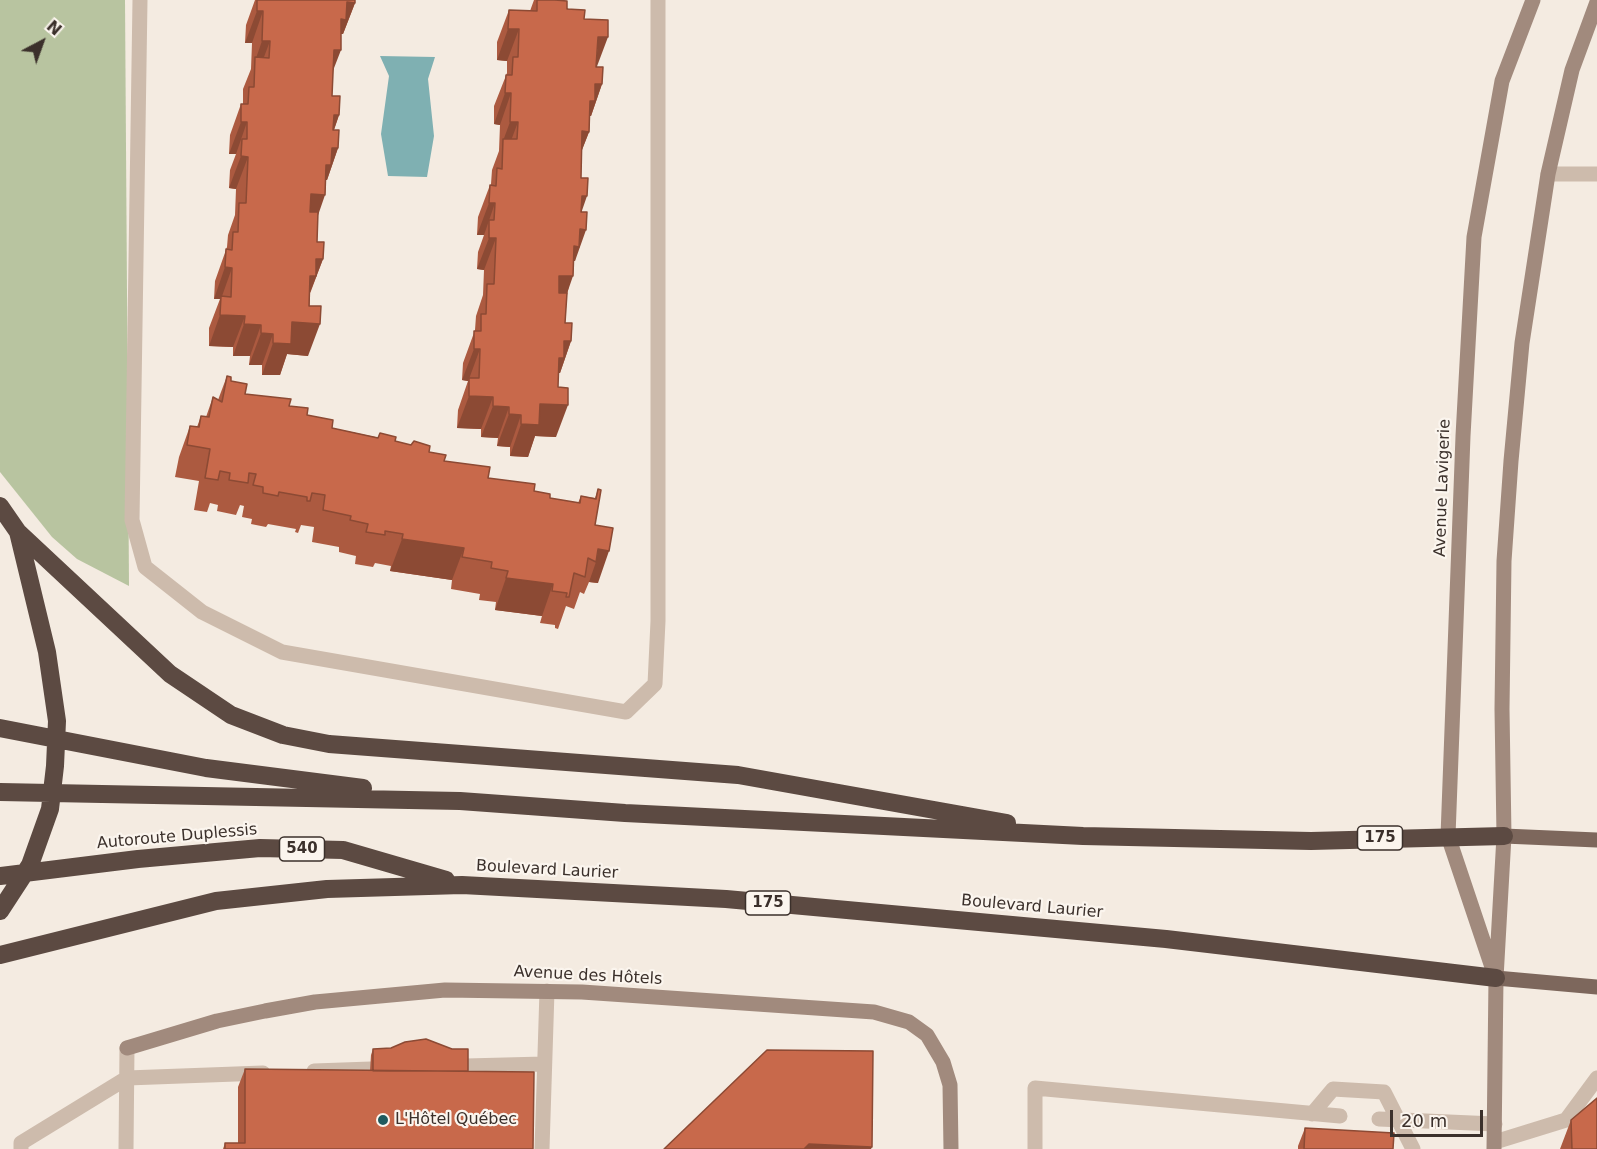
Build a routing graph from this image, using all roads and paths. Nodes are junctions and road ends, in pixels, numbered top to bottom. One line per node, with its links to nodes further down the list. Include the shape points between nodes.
1 (140, 0): 2 (lane, via 132,520 145,567 202,612 282,652 626,712 655,684 658,621)
2 (658, 0)
3 (1533, 0): 14 (street, Avenue Lavigerie, via 1502,81 1474,237)
4 (1597, 2): 5 (street, Avenue Lavigerie)
5 (1593, 26): 6 (street, Avenue Lavigerie, via 1572,70)
6 (1548, 174): 7 (lane); 15 (street, Avenue Lavigerie, via 1522,343 1504,561)
7 (1597, 174)
8 (0, 506): 9 (highway)
9 (18, 532): 13 (highway, via 178,681 231,716 283,735 341,745 738,775); 19 (highway, via 47,652 57,722 55,766 50,809 30,866)
10 (0, 728): 12 (highway, via 206,768)
11 (0, 792): 12 (highway)
12 (460, 801): 13 (highway)
13 (1083, 836): 14 (highway, 175, via 1311,841)
14 (1448, 836): 15 (highway, 175); 21 (street, Avenue Lavigerie)
15 (1504, 836): 16 (main road, 175); 21 (street, Avenue Lavigerie)
16 (1597, 840)
17 (0, 876): 18 (highway, Autoroute Duplessis / 540, via 260,848 343,850)
18 (462, 885): 20 (highway, via 316,890 216,901); 21 (highway, Boulevard Laurier / 175, via 726,899 1166,939)
19 (0, 911)
20 (0, 955)
21 (1496, 978): 22 (main road, Boulevard Laurier / 175); 36 (street, Avenue Lavigerie)
22 (1597, 987)
23 (547, 991): 24 (street, Avenue des Hôtels, via 445,990 315,1002 217,1021); 25 (lane); 41 (street, Avenue des Hôtels, via 874,1012 909,1022 927,1035 943,1062 950,1085)
24 (127, 1048): 30 (lane)
25 (544, 1064): 26 (lane); 40 (lane)
26 (466, 1066)
27 (371, 1069): 28 (lane)
28 (301, 1071)
29 (278, 1072): 30 (lane)
30 (127, 1078): 38 (lane, via 21,1143); 39 (lane)
31 (1597, 1078): 37 (lane, via 1566,1120)
32 (1312, 1114): 33 (lane); 35 (lane, via 1333,1089 1384,1092); 42 (lane, via 1035,1088)
33 (1340, 1116)
34 (1379, 1119): 35 (lane)
35 (1401, 1121): 36 (lane); 43 (lane)
36 (1495, 1124): 37 (street, Avenue Lavigerie)
37 (1495, 1145)
38 (21, 1149)
39 (126, 1149)
40 (542, 1149)
41 (951, 1149)
42 (1035, 1149)
43 (1413, 1149)

